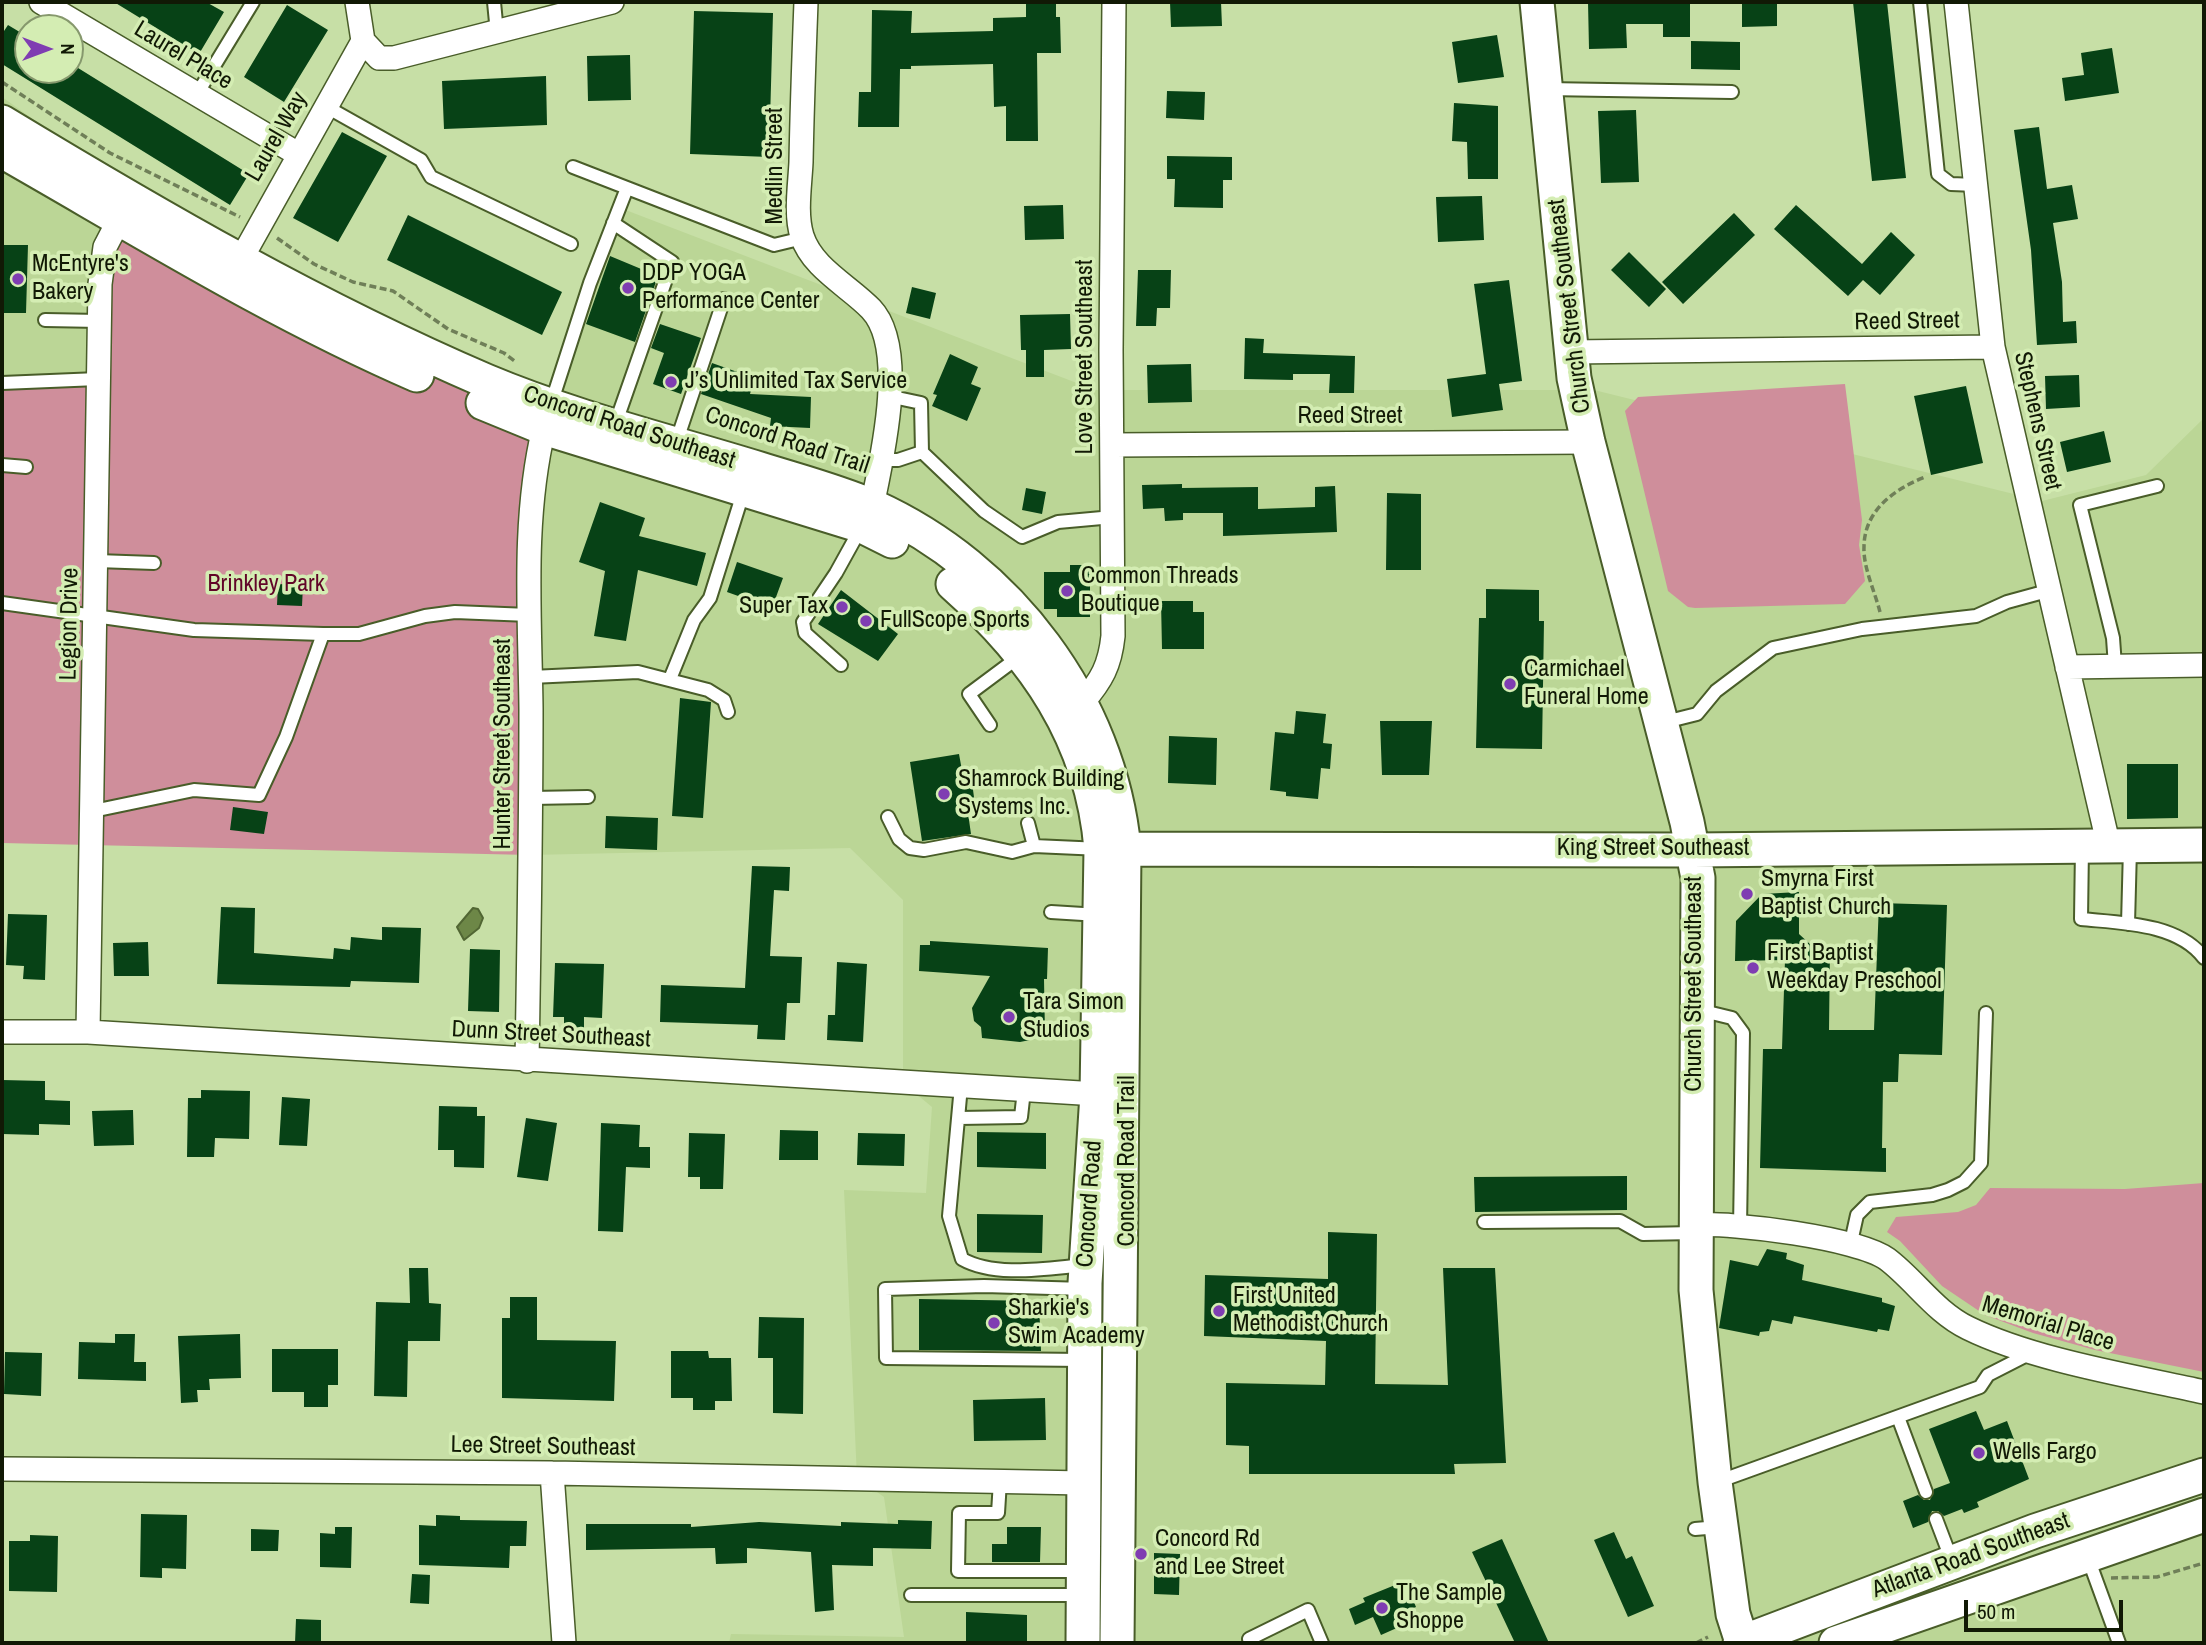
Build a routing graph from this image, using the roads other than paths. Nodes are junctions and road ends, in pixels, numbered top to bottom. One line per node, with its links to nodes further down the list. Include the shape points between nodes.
1 (41, 2): 15 (street, Laurel Place)
2 (254, 2): 15 (lane)
3 (357, 2): 12 (street)
4 (494, 2): 11 (lane)
5 (612, 2): 11 (street)
6 (806, 2): 25 (street, Medlin Street, via 800,191)
7 (1114, 2): 40 (street, Love Street Southeast)
8 (1537, 2): 13 (main road, Church Street Southeast)
9 (1920, 2): 21 (lane, via 1938,174 1951,184)
10 (1956, 2): 21 (street, Stephens Street)
11 (497, 33): 12 (street, via 394,58 380,58)
12 (363, 41): 16 (street, Laurel Way)
13 (1545, 89): 14 (lane); 32 (main road, Church Street Southeast)
14 (1732, 92)
15 (197, 94): 19 (street, Laurel Place)
16 (325, 106): 19 (street, Laurel Way); 26 (lane, via 421,160 431,177)
17 (2, 122): 27 (main road, Concord Road Southeast)
18 (2, 151): 23 (main road, Concord Road Southeast)
19 (298, 155): 27 (street, Laurel Way)
20 (573, 167): 22 (lane)
21 (1976, 185): 31 (street, Stephens Street)
22 (627, 188): 24 (lane); 25 (lane, via 774,245)
23 (119, 220): 30 (street, Legion Drive, via 106,247); 36 (main road, Concord Road Southeast, via 374,357)
24 (613, 223): 36 (lane); 37 (lane, via 672,262)
25 (803, 238): 35 (street, Medlin Street, via 817,260 873,311 884,330 891,368)
26 (571, 244)
27 (240, 261): 36 (main road, Concord Road Southeast)
28 (724, 299): 39 (lane)
29 (45, 320): 30 (lane)
30 (100, 321): 33 (street, Legion Drive)
31 (1993, 347): 32 (street, Reed Street); 51 (street, Stephens Street)
32 (1570, 352): 38 (main road, Church Street Southeast)
33 (98, 379): 34 (lane); 49 (street, Legion Drive)
34 (2, 383)
35 (888, 396): 41 (lane, via 921,403); 42 (street, Medlin Street)
36 (548, 416): 37 (main road, Concord Road Southeast); 46 (main road, Concord Road Southeast); 53 (street, Hunter Street Southeast, via 532,489)
37 (614, 425): 39 (main road, Concord Road Southeast)
38 (1588, 442): 40 (street, Reed Street); 65 (main road, Church Street Southeast)
39 (676, 444): 47 (main road, Concord Road Southeast)
40 (1113, 445): 48 (street, Love Street Southeast)
41 (922, 452): 42 (lane); 48 (lane, via 984,511 1022,537 1058,522)
42 (880, 460): 47 (street, Medlin Street)
43 (2, 465): 44 (lane)
44 (26, 467)
45 (2157, 486): 59 (lane, via 2080,505 2113,638)
46 (744, 489): 47 (main road, Concord Road Southeast); 62 (lane, via 710,598 694,620)
47 (867, 516): 56 (main road, Concord Road Southeast, via 984,611); 57 (lane, via 803,621 805,633); 63 (main road, Concord Road Southeast, via 931,540 969,568 1051,651)
48 (1113, 517): 63 (street, Love Street Southeast, via 1110,663 1101,682)
49 (97, 561): 50 (lane); 54 (street, Legion Drive)
50 (154, 563)
51 (2051, 590): 60 (street, Stephens Street); 65 (lane, via 1976,616 1773,648 1716,691 1698,714)
52 (2, 603): 54 (lane)
53 (529, 615): 55 (lane, via 456,612 359,634); 61 (street, Hunter Street Southeast)
54 (97, 617): 55 (lane, via 194,630); 69 (street, Legion Drive)
55 (323, 634): 69 (lane, via 286,737 258,795 194,790)
56 (1023, 653): 66 (lane, via 969,694); 75 (main road, Concord Road Southeast, via 1060,709)
57 (841, 665)
58 (2204, 665): 59 (street)
59 (2115, 666): 60 (street)
60 (2067, 667): 74 (street, Stephens Street)
61 (531, 677): 62 (lane, via 630,671); 68 (street, Hunter Street Southeast)
62 (670, 679): 64 (lane, via 718,694)
63 (1082, 703): 75 (main road, Concord Road Southeast, via 1109,767 1121,814)
64 (728, 712)
65 (1661, 723): 76 (main road, Church Street Southeast)
66 (990, 725)
67 (588, 797): 68 (lane)
68 (531, 798): 85 (street, Hunter Street Southeast)
69 (93, 811): 84 (street, Legion Drive)
70 (888, 817): 73 (lane, via 909,848 924,850 966,842 1012,852)
71 (1028, 823): 73 (lane)
72 (2204, 845): 74 (main road, King Street Southeast)
73 (1034, 846): 75 (lane)
74 (2107, 847): 76 (main road, King Street Southeast); 79 (lane); 79 (lane, via 2081,919)
75 (1113, 849): 76 (main road, King Street Southeast); 78 (main road, Concord Road); 115 (main road, Concord Road)
76 (1692, 850): 81 (main road, Church Street Southeast, via 1698,878)
77 (1051, 912): 78 (lane)
78 (1100, 915): 88 (main road, Concord Road)
79 (2128, 924): 80 (lane, via 2184,939)
80 (2204, 958)
81 (1696, 1010): 91 (lane, via 1732,1018 1743,1033); 92 (main road, Church Street Southeast)
82 (1986, 1013): 93 (lane, via 1983,1152 1976,1171 1964,1182 1932,1195 1870,1202 1857,1215)
83 (2, 1032): 84 (street, Dunn Street Southeast)
84 (88, 1032): 85 (street, Dunn Street Southeast)
85 (527, 1061): 86 (street, Dunn Street Southeast)
86 (961, 1086): 87 (street, Dunn Street Southeast); 89 (lane)
87 (1024, 1090): 88 (street, Dunn Street Southeast); 89 (lane, via 1021,1117)
88 (1097, 1094): 94 (main road, Concord Road)
89 (959, 1118): 94 (lane, via 949,1216 962,1259 976,1267)
90 (1484, 1222): 92 (lane, via 1620,1221 1643,1234)
91 (1740, 1228): 92 (street, Memorial Place); 93 (street, Memorial Place)
92 (1695, 1229): 103 (main road, Church Street Southeast, via 1701,1356)
93 (1851, 1242): 95 (street, Memorial Place, via 1887,1259 1966,1327)
94 (1086, 1277): 96 (main road, Concord Road); 96 (lane, via 885,1289 886,1358)
95 (2034, 1351): 97 (street, Memorial Place); 98 (lane, via 1988,1375 1980,1387)
96 (1085, 1360): 104 (main road, Concord Road)
97 (2204, 1392)
98 (1898, 1416): 103 (lane); 105 (lane)
99 (2, 1469): 100 (street, Lee Street Southeast)
100 (552, 1473): 102 (street, Lee Street Southeast); 113 (street)
101 (2204, 1475): 109 (main road, Atlanta Road Southeast)
102 (1000, 1481): 104 (street, Lee Street Southeast); 110 (lane, via 998,1513 959,1513 958,1572)
103 (1715, 1482): 117 (main road, Church Street Southeast, via 1709,1528)
104 (1084, 1483): 110 (main road, Concord Road)
105 (1926, 1492)
106 (2204, 1515): 108 (main road, Atlanta Road Southeast)
107 (1936, 1519): 109 (lane)
108 (2087, 1554): 118 (main road, Atlanta Road Southeast); 119 (lane)
109 (1952, 1562): 117 (main road, Atlanta Road Southeast)
110 (1083, 1583): 111 (lane); 114 (main road, Concord Road)
111 (911, 1595)
112 (1249, 1639): 116 (lane, via 1308,1611)
113 (564, 1643)
114 (1083, 1643)
115 (1117, 1643)
116 (1322, 1643)
117 (1741, 1643)
118 (1836, 1643)
119 (2119, 1643)

